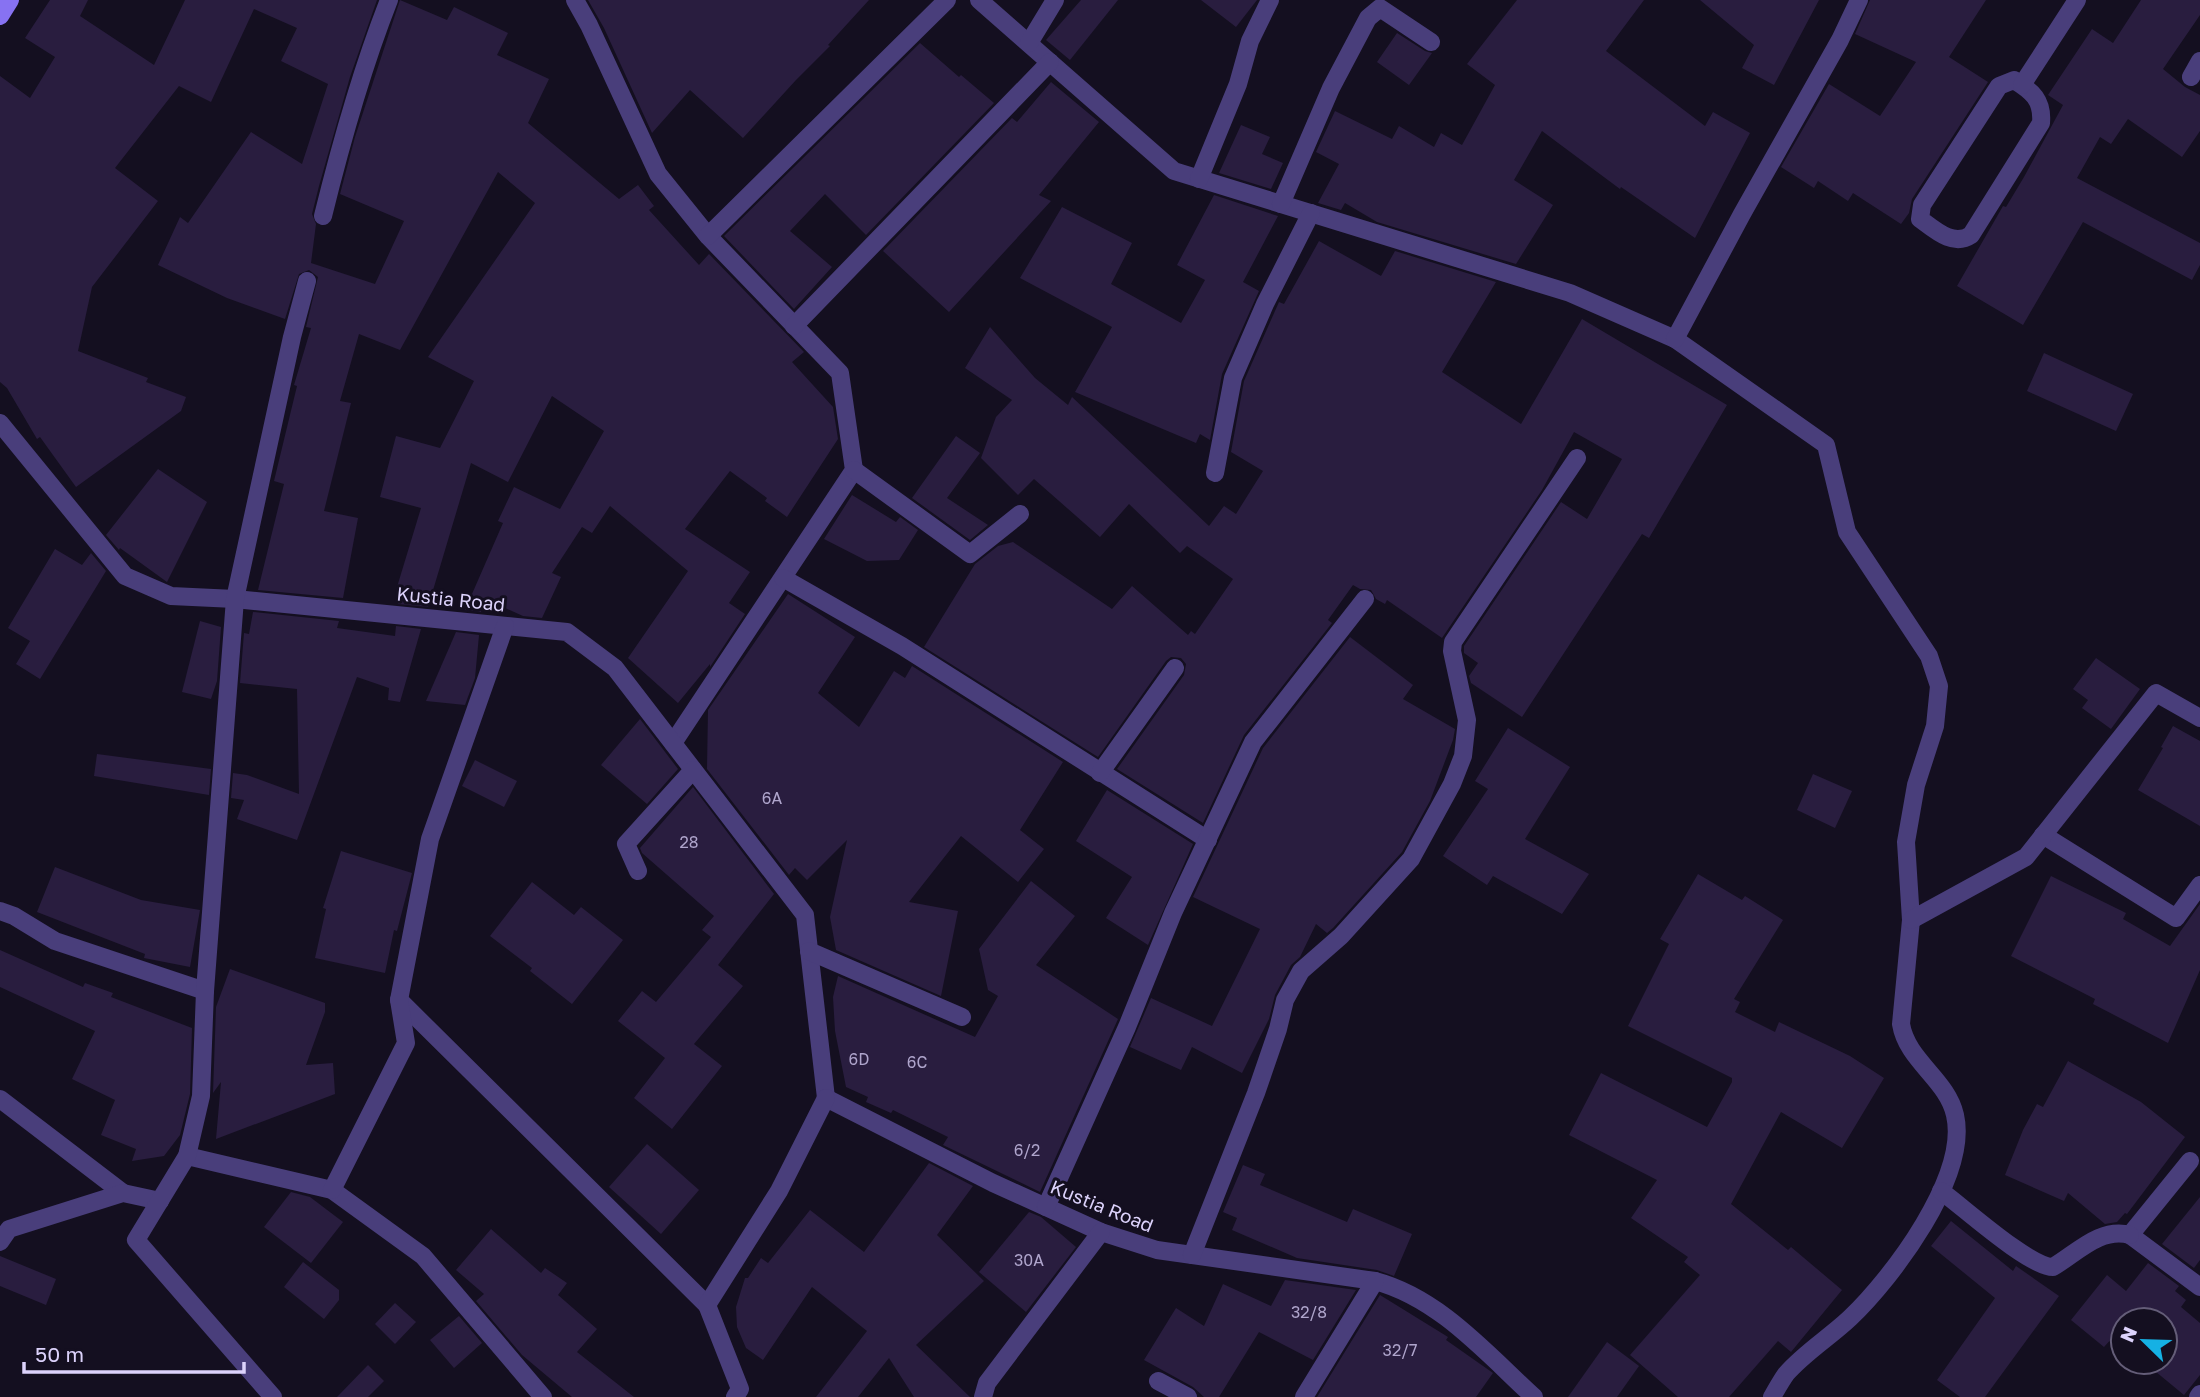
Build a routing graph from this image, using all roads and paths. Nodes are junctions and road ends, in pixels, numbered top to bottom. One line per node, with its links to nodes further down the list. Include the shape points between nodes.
1 (10, 0): 10 (street)
2 (389, 0): 18 (street, via 368,53)
3 (575, 0): 19 (street, via 658,174)
4 (947, 0): 19 (street)
5 (979, 0): 12 (street)
6 (1055, 0): 12 (street)
7 (1270, 0): 15 (street)
8 (1859, 0): 22 (street)
9 (2077, 0): 14 (street)
10 (0, 16)
11 (1431, 42): 16 (street, via 1380,8 1368,18 1331,88)
12 (1029, 43): 13 (street)
13 (1050, 62): 15 (street, via 1174,171); 21 (street)
14 (2022, 85): 14 (street, via 2039,102 2041,122 1971,235 1953,240 1920,219 1922,205 1999,86 2014,80)
15 (1199, 179): 16 (street)
16 (1282, 204): 17 (street)
17 (1311, 213): 22 (street, via 1570,293); 26 (street, via 1233,378)
18 (323, 216)
19 (708, 236): 21 (street)
20 (307, 281): 29 (street)
21 (794, 326): 25 (street, via 840,373)
22 (1675, 339): 42 (street, via 1826,445 1847,532 1929,656 1939,686 1935,726 1916,785 1906,842)
23 (0, 423): 29 (street, Kustia Road, via 125,576 171,596)
24 (1577, 458): 59 (street, via 1453,642 1467,720 1463,756 1452,784 1410,859 1342,936 1301,971 1285,1000 1256,1093)
25 (854, 470): 27 (street, via 970,554); 28 (street)
26 (1215, 473)
27 (1020, 514)
28 (783, 578): 34 (street); 36 (street, via 902,646)
29 (235, 599): 31 (street, Kustia Road); 44 (street)
30 (1365, 599): 38 (street, via 1253,742)
31 (505, 626): 34 (street, Kustia Road, via 567,632 615,668); 45 (street, via 430,839)
32 (1175, 668): 36 (street)
33 (2200, 718): 37 (street, via 2156,693)
34 (673, 743): 35 (street, Kustia Road)
35 (693, 770): 39 (street, via 626,844); 43 (street, Kustia Road, via 805,915)
36 (1100, 773): 38 (street)
37 (2043, 835): 40 (street, via 2176,918); 42 (street, via 2026,856)
38 (1208, 840): 55 (street)
39 (638, 871)
40 (2200, 885)
41 (0, 911): 44 (street, via 54,941)
42 (1911, 920): 52 (street, via 1903,1036 1955,1112 1958,1138)
43 (809, 951): 46 (street); 47 (street, Kustia Road)
44 (205, 991): 49 (street, via 201,1096)
45 (399, 1000): 51 (street, via 406,1043); 62 (street)
46 (962, 1017)
47 (826, 1098): 55 (street, Kustia Road); 62 (street, via 779,1191)
48 (0, 1099): 53 (street)
49 (187, 1156): 51 (street); 54 (street)
50 (2190, 1161): 57 (street)
51 (332, 1190): 65 (street, via 423,1256)
52 (1941, 1191): 57 (street, via 2046,1267 2108,1233); 71 (street, via 1880,1286 1787,1373)
53 (123, 1193): 54 (street); 58 (street, via 9,1229)
54 (160, 1201): 64 (street, via 136,1240)
55 (1046, 1207): 56 (street, Kustia Road)
56 (1101, 1232): 59 (street, Kustia Road, via 1157,1250); 67 (street, via 987,1383)
57 (2130, 1234): 61 (street)
58 (0, 1242)
59 (1192, 1255): 60 (street, Kustia Road)
60 (1374, 1281): 69 (street); 70 (street, Kustia Road, via 1419,1298)
61 (2200, 1287)
62 (707, 1305): 66 (street, via 740,1389)
63 (1158, 1381): 68 (street)
64 (273, 1397)
65 (543, 1397)
66 (735, 1397)
67 (983, 1397)
68 (1188, 1397)
69 (1304, 1397)
70 (1534, 1397)
71 (1772, 1397)

